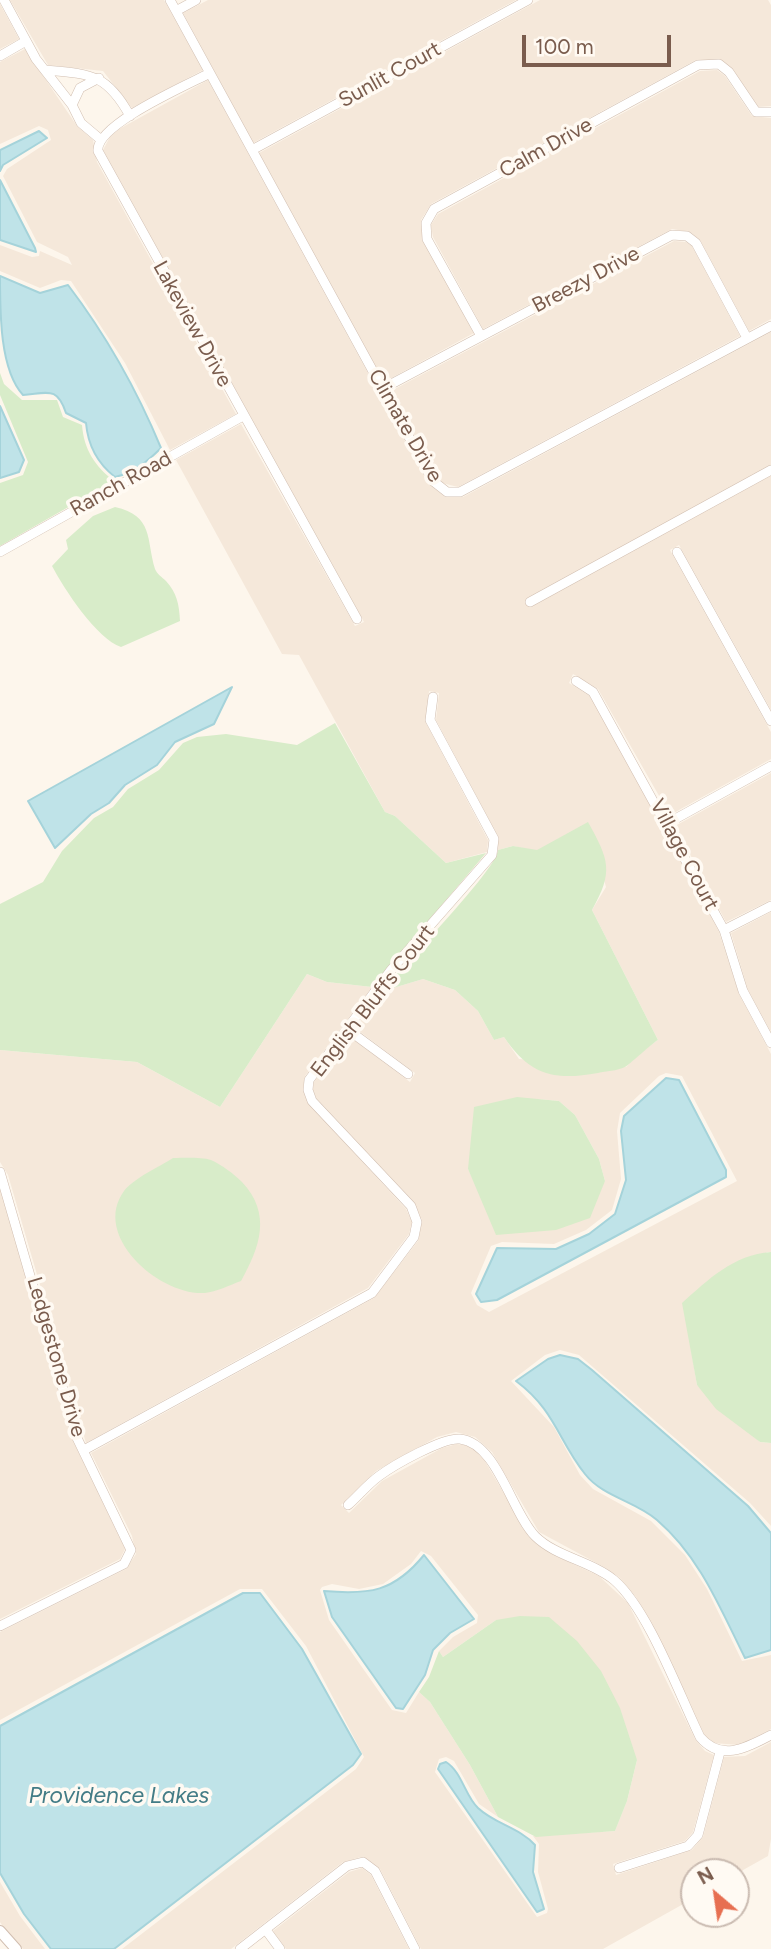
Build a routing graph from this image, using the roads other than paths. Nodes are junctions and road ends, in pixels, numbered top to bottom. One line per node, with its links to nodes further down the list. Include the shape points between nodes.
1 (4, 0): 6 (street)
2 (170, 0): 5 (street)
3 (195, 0): 5 (street)
4 (528, 0): 15 (street, Sunlit Court)
5 (176, 11): 9 (street)
6 (26, 41): 7 (street); 8 (street)
7 (0, 56)
8 (46, 70): 10 (street); 11 (street)
9 (210, 73): 13 (street); 15 (street, Climate Drive)
10 (100, 78): 11 (street, via 80,88); 13 (street)
11 (72, 105): 14 (street, via 86,129)
12 (771, 112): 17 (street, Calm Drive, via 756,112 719,64 698,65 434,209 426,223 428,239)
13 (130, 116): 14 (street, via 108,128)
14 (100, 139): 20 (street, Lakeview Drive, via 101,159)
15 (252, 150): 19 (street, Climate Drive)
16 (771, 326): 18 (street, Climate Drive)
17 (481, 336): 18 (street, Breezy Drive, via 672,235 687,236 696,243); 19 (street, Breezy Drive)
18 (747, 338): 19 (street, Climate Drive, via 454,494 433,481)
19 (382, 390)
20 (243, 416): 22 (street, Ranch Road); 25 (street, Lakeview Drive)
21 (771, 470): 24 (street)
22 (0, 552)
23 (677, 552): 28 (street)
24 (530, 603)
25 (357, 619)
26 (576, 681): 30 (street, Village Court, via 593,692)
27 (433, 697): 33 (street, English Bluffs Court, via 430,720 494,839 492,855 391,970)
28 (771, 721)
29 (771, 766): 30 (street)
30 (668, 823): 32 (street, Village Court)
31 (771, 906): 32 (street)
32 (724, 930): 34 (street, Village Court, via 743,992)
33 (348, 1029): 35 (street); 37 (street, English Bluffs Court, via 309,1080 308,1090 312,1101 411,1206 417,1222 414,1237 372,1293)
34 (771, 1043)
35 (408, 1074)
36 (0, 1172): 37 (street, Ledgestone Drive)
37 (84, 1450): 39 (street, Ledgestone Drive, via 131,1550 124,1564)
38 (348, 1506): 41 (street, via 379,1476 440,1442 472,1441 487,1454 536,1536 601,1571 632,1600 700,1737)
39 (0, 1626)
40 (771, 1735): 41 (street, via 742,1750)
41 (720, 1752): 42 (street, via 698,1835 688,1846)
42 (619, 1868)
43 (266, 1930): 46 (street); 47 (street); 48 (street, via 347,1866 363,1862 375,1871)
44 (0, 1931): 45 (street)
45 (16, 1949)
46 (240, 1949)
47 (280, 1949)
48 (415, 1949)

